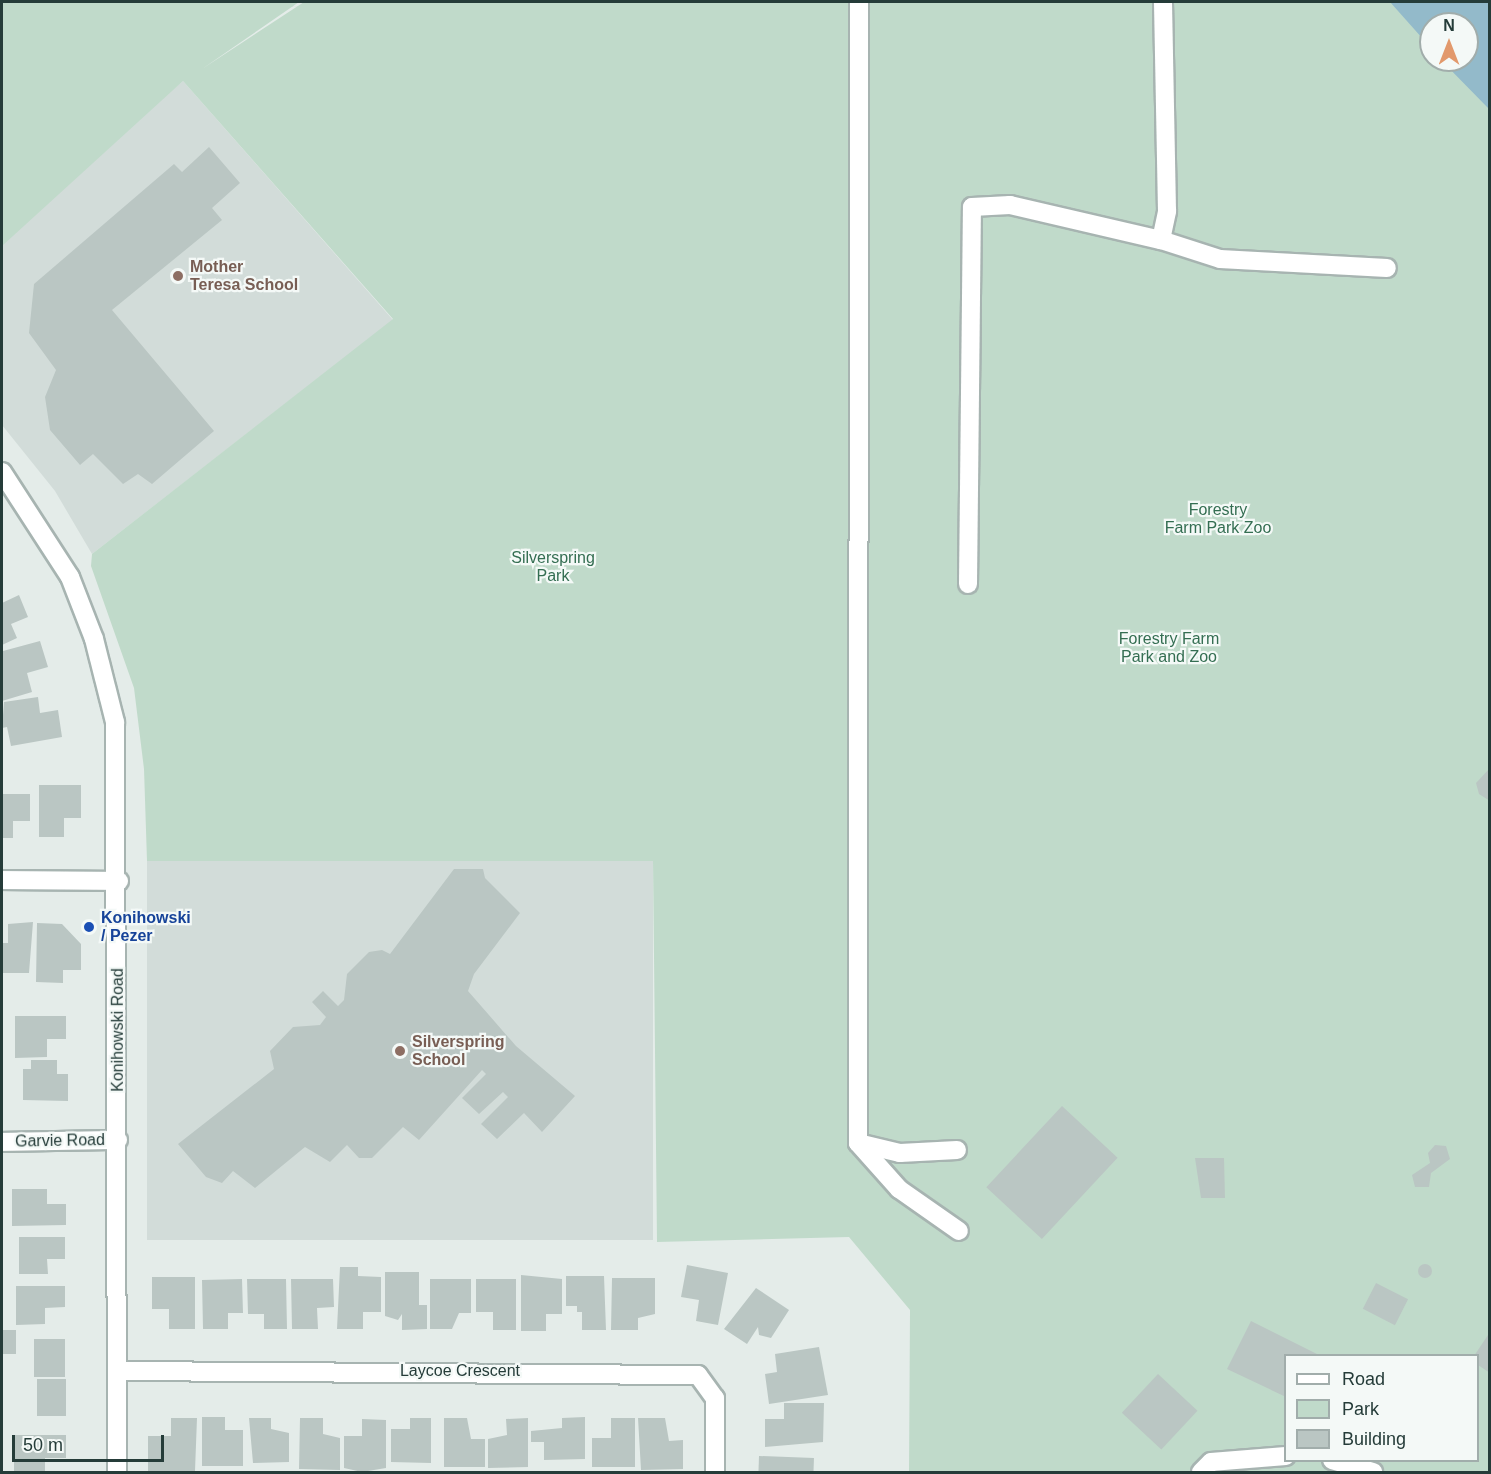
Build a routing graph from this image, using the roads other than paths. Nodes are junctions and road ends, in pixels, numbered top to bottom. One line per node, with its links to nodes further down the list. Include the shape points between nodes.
1 (859, 2): 11 (street)
2 (1163, 2): 3 (street, via 1167,211)
3 (1161, 240): 4 (street, via 1220,259); 6 (street, via 1010,206 972,207)
4 (1386, 268)
5 (2, 472): 8 (street, Konihowski Road, via 56,551 94,639 115,722)
6 (968, 584)
7 (2, 880): 8 (street)
8 (118, 881): 9 (street, Konihowski Road)
9 (118, 1140): 10 (street, Garvie Road); 14 (street, Konihowski Road)
10 (2, 1142)
11 (858, 1143): 12 (street, via 900,1152); 13 (street, via 899,1189)
12 (957, 1150)
13 (959, 1231)
14 (118, 1371): 17 (street, Konihowski Road); 18 (street, Laycoe Crescent, via 698,1375 715,1398)
15 (1284, 1456): 19 (street, via 1211,1462)
16 (1335, 1462): 20 (street)
17 (117, 1473)
18 (715, 1473)
19 (1201, 1473)
20 (1372, 1473)

